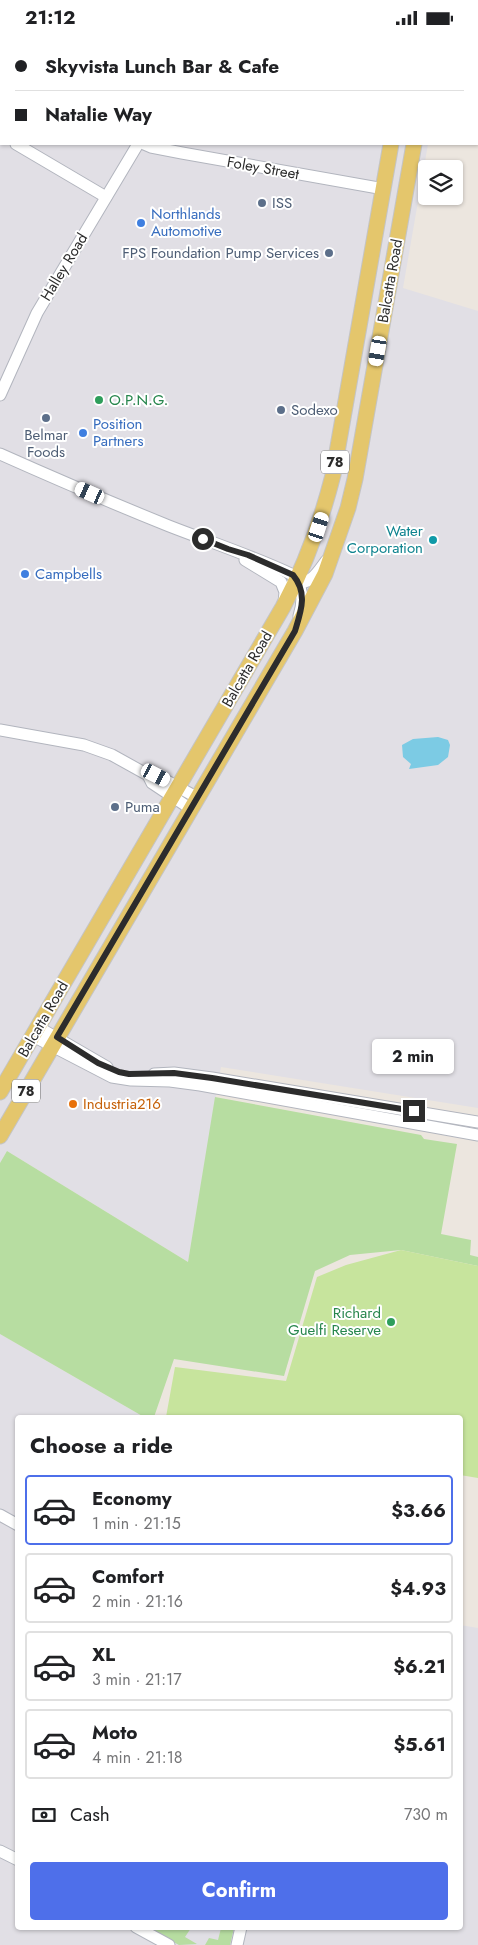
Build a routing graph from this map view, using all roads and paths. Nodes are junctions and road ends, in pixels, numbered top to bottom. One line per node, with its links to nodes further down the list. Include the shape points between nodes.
1 (18, 145): 7 (street)
2 (137, 145): 7 (street, Halley Road)
3 (146, 145): 6 (street, Foley Street)
4 (391, 145): 6 (main road, Balcatta Road / 78)
5 (414, 145): 10 (main road, Balcatta Road / 78, via 355,479)
6 (384, 189): 11 (main road, Balcatta Road / 78, via 333,475 305,565)
7 (106, 197): 8 (street, Halley Road, via 36,313)
8 (0, 395)
9 (0, 454): 11 (street, via 228,549)
10 (335, 549): 11 (street, via 315,576 304,584); 12 (main road, Balcatta Road / 78, via 320,586)
11 (293, 581): 12 (street, via 302,594); 14 (main road, Balcatta Road / 78, via 284,607)
12 (295, 631): 15 (main road, Balcatta Road / 78)
13 (0, 730): 14 (street, via 97,749 148,775 152,783)
14 (176, 792): 15 (street); 16 (main road, Balcatta Road / 78)
15 (195, 804): 17 (main road, Balcatta Road / 78)
16 (35, 1032): 17 (street); 18 (main road, Balcatta Road / 78)
17 (54, 1042): 19 (street, via 119,1072 174,1073 212,1078); 20 (street, via 112,1077 200,1085); 21 (main road, Balcatta Road / 78)
18 (0, 1092)
19 (478, 1123)
20 (478, 1135)
21 (0, 1136)
22 (0, 1515): 23 (street)
23 (15, 1523)
24 (0, 1851): 25 (street)
25 (15, 1858)
26 (142, 1930): 28 (street)
27 (240, 1930): 29 (street)
28 (169, 1945)
29 (237, 1945)

